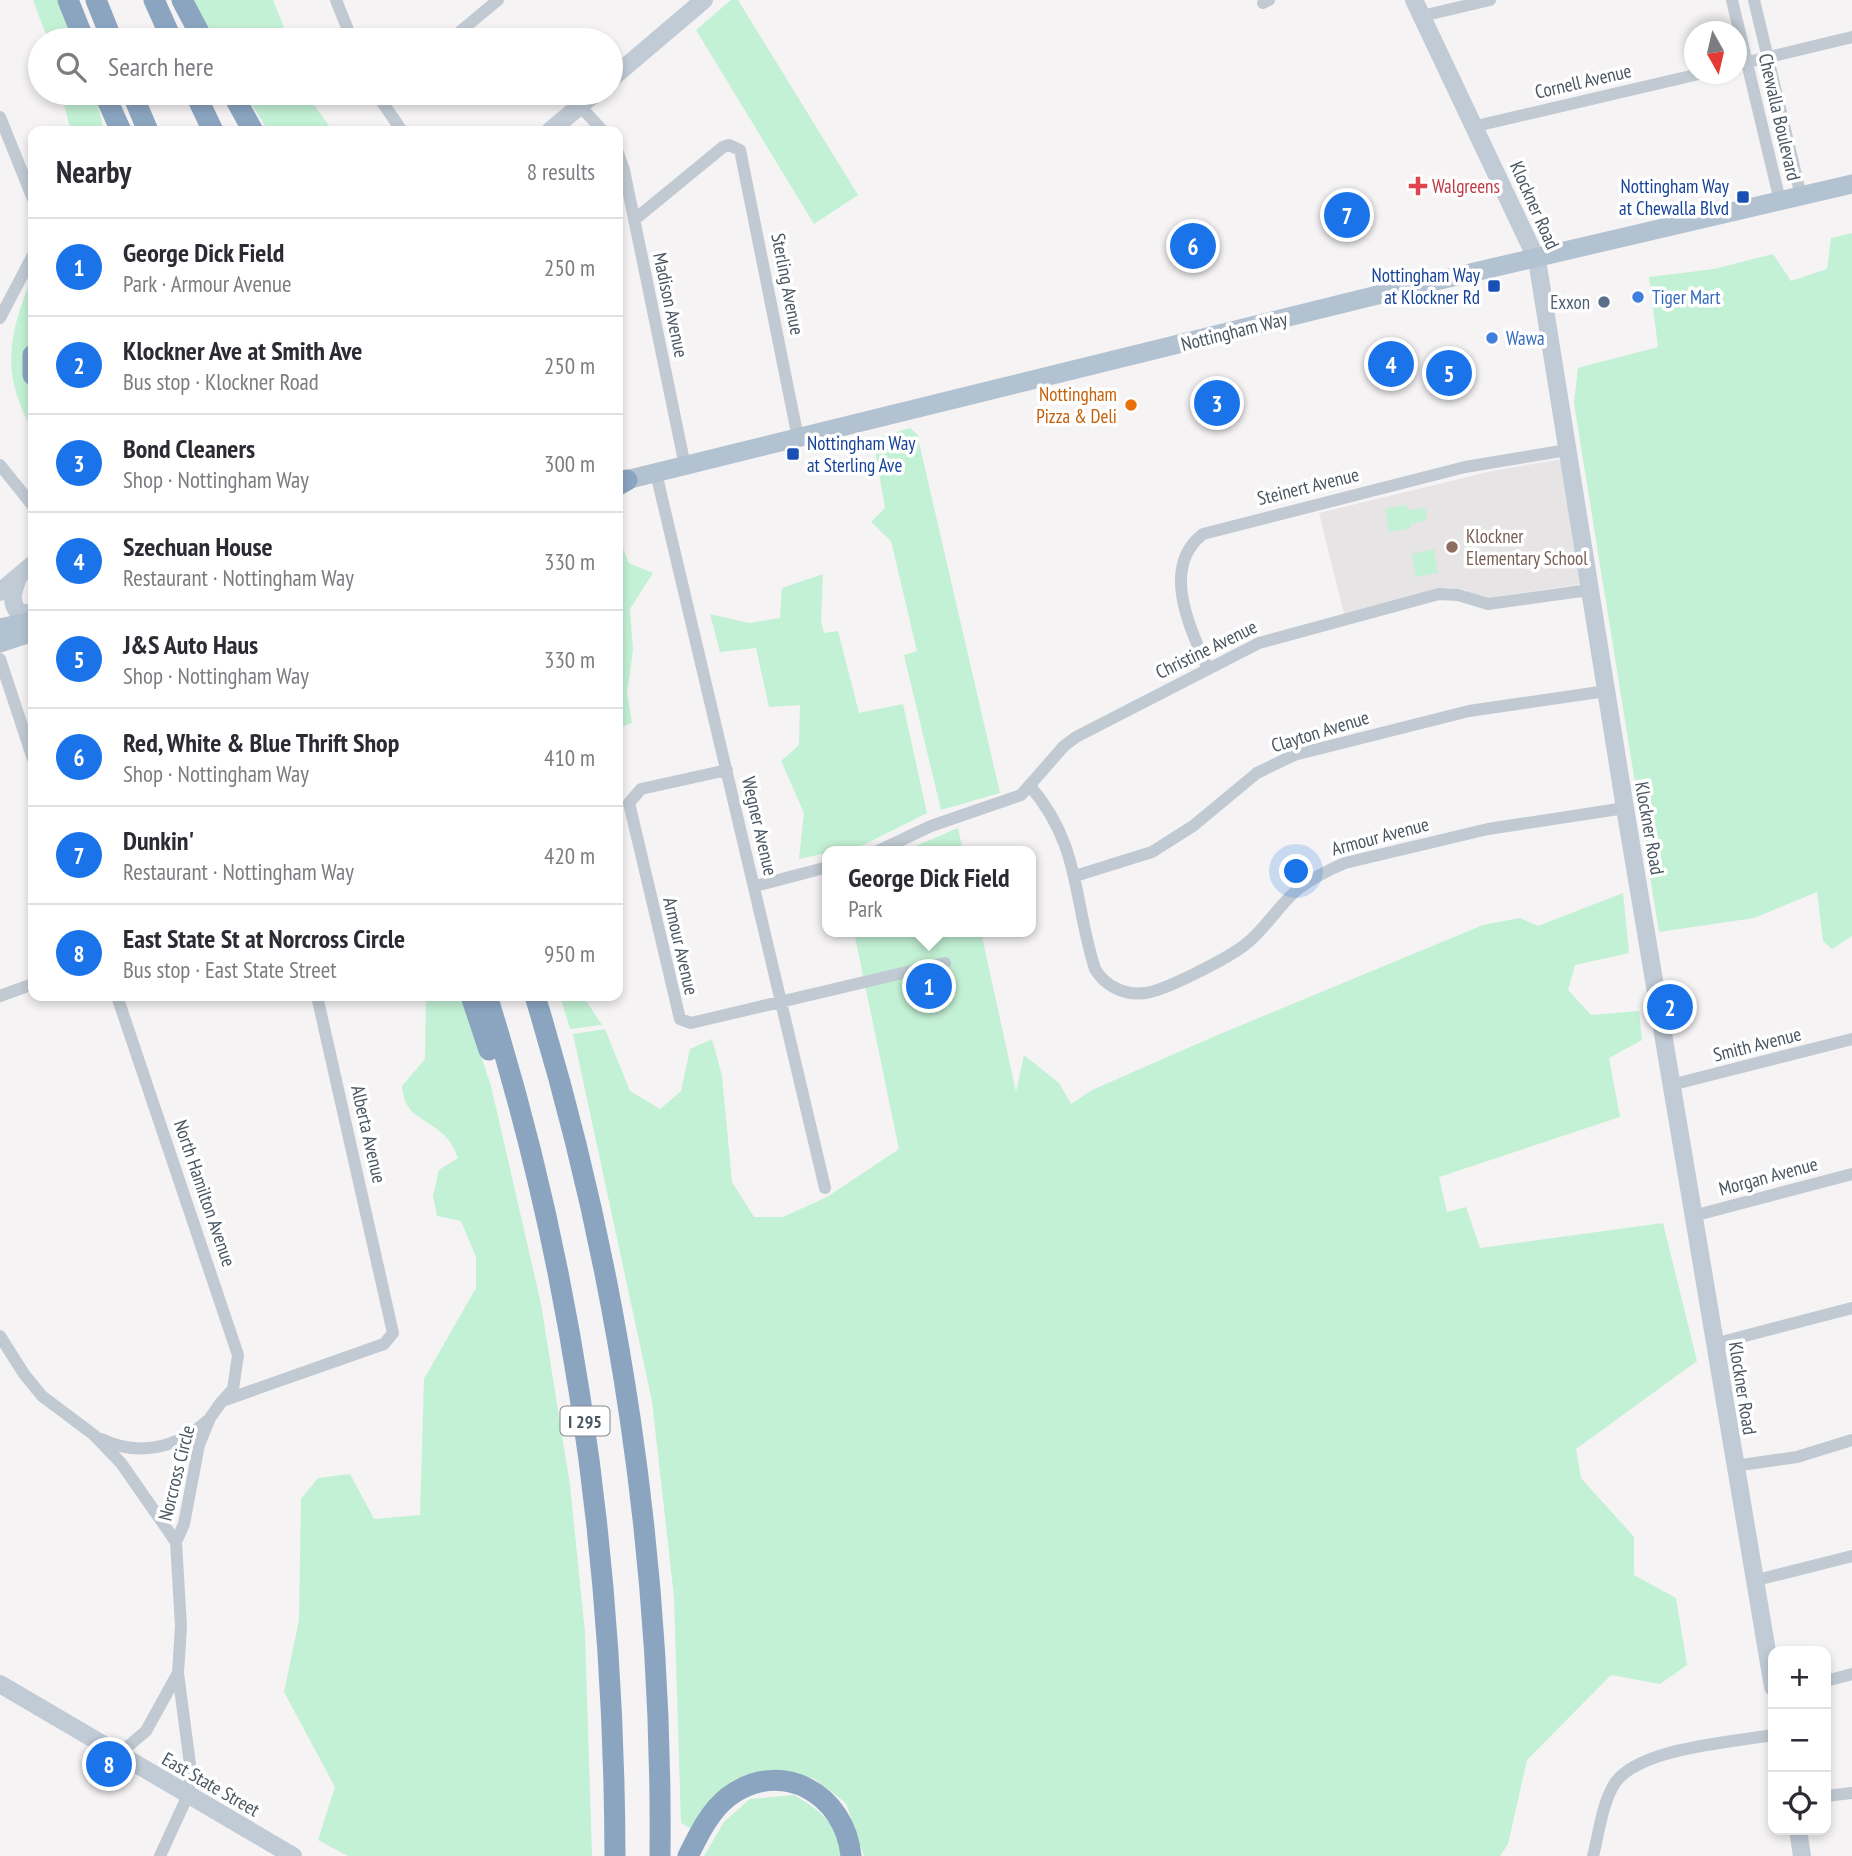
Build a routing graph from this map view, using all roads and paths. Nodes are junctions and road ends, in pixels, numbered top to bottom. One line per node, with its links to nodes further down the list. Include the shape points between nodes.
1 (68, 0): 13 (highway)
2 (96, 0): 14 (highway)
3 (151, 0): 15 (highway); 16 (highway)
4 (182, 0): 17 (highway)
5 (335, 0): 18 (street)
6 (498, 0): 19 (street)
7 (704, 0): 23 (main road)
8 (1490, 0): 11 (street)
9 (1732, 0): 12 (street, Chewalla Boulevard)
10 (1754, 0): 21 (street, Chewalla Boulevard)
11 (1418, 8): 42 (main road, Klockner Road)
12 (1735, 21)
13 (79, 28)
14 (107, 28)
15 (160, 28)
16 (166, 28)
17 (197, 28)
18 (347, 28)
19 (464, 28)
20 (1852, 37): 21 (street)
21 (1767, 57): 22 (street); 43 (street, Chewalla Boulevard)
22 (1747, 63)
23 (623, 69)
24 (1684, 77): 42 (street, Cornell Avenue)
25 (1747, 81): 44 (street, Chewalla Boulevard)
26 (109, 105): 34 (highway)
27 (137, 105): 35 (highway)
28 (190, 105): 36 (highway)
29 (201, 105): 37 (highway)
30 (239, 105): 38 (highway)
31 (387, 105): 39 (street)
32 (580, 106): 40 (main road); 41 (street)
33 (0, 117): 47 (street)
34 (117, 126)
35 (146, 126)
36 (199, 126)
37 (211, 126)
38 (250, 126)
39 (399, 126)
40 (556, 126)
41 (598, 126)
42 (1476, 126): 51 (main road, Klockner Road)
43 (1791, 153): 44 (street); 48 (street, Chewalla Boulevard)
44 (1770, 158): 49 (street, Chewalla Boulevard)
45 (623, 174): 50 (street, Madison Avenue)
46 (1852, 184): 48 (main road, Nottingham Way)
47 (28, 187)
48 (1801, 196): 49 (main road, Nottingham Way)
49 (1780, 201): 51 (main road, Nottingham Way)
50 (634, 220): 54 (street, Sterling Avenue, via 729,145 743,154); 57 (street, Madison Avenue)
51 (1537, 260): 54 (main road, Nottingham Way); 55 (main road, Klockner Road)
52 (28, 265): 53 (street)
53 (0, 318)
54 (798, 438): 57 (main road, Nottingham Way)
55 (1567, 450): 63 (main road, Klockner Road); 71 (street, Steinert Avenue, via 1465,467 1203,534 1183,558 1180,583)
56 (0, 465): 60 (street)
57 (685, 466): 58 (main road, Nottingham Way)
58 (656, 472): 59 (main road, Nottingham Way); 74 (street, Wegner Avenue)
59 (623, 481)
60 (28, 500)
61 (28, 568): 62 (main road)
62 (18, 577): 64 (main road); 65 (main road, via 14,607)
63 (1589, 590): 71 (street, Christine Avenue, via 1488,604 1439,594 1280,635); 72 (main road, Klockner Road)
64 (0, 592)
65 (28, 613)
66 (28, 621): 67 (main road)
67 (0, 628)
68 (28, 634): 69 (main road)
69 (0, 643)
70 (0, 659): 73 (street)
71 (1208, 669): 75 (street, Christine Avenue, via 1076,737)
72 (1606, 691): 76 (main road, Klockner Road); 79 (street, Clayton Avenue, via 1469,711 1294,755 1257,774 1194,826 1152,852)
73 (28, 744)
74 (727, 770): 80 (street, Wegner Avenue); 89 (street, Armour Avenue, via 641,789 628,803 676,1009 680,1019 691,1023)
75 (1030, 786): 77 (street, Christine Avenue, via 1010,801 949,819); 79 (street, Armour Avenue, via 1060,828)
76 (1625, 808): 79 (street, Armour Avenue, via 1488,829 1345,863 1296,891 1231,955 1146,993 1116,989 1100,977); 91 (main road, Klockner Road)
77 (889, 846)
78 (822, 869): 80 (street)
79 (1075, 876)
80 (755, 886): 89 (street, Wegner Avenue)
81 (945, 963): 89 (street, Armour Avenue)
82 (28, 986): 83 (street)
83 (0, 996)
84 (119, 1001): 99 (street, North Hamilton Avenue, via 238,1355 233,1389)
85 (318, 1001): 99 (street, Alberta Avenue, via 394,1326 384,1344)
86 (473, 1001): 95 (highway)
87 (488, 1001): 95 (highway, I 295)
88 (535, 1001): 121 (highway, I 295, via 589,1197 633,1441 653,1625)
89 (783, 1002): 93 (street, Wegner Avenue)
90 (1852, 1039): 91 (street, Smith Avenue)
91 (1671, 1085): 94 (main road, Klockner Road)
92 (1852, 1174): 94 (street, Morgan Avenue)
93 (825, 1188)
94 (1693, 1216): 98 (main road, Klockner Road)
95 (553, 1244): 120 (highway, I 295, via 581,1394 603,1568 614,1742)
96 (1852, 1308): 98 (street)
97 (0, 1336): 101 (street, via 42,1396)
98 (1714, 1344): 103 (main road, Klockner Road)
99 (222, 1401): 100 (street, Norcross Circle)
100 (210, 1418): 101 (street, via 185,1438 155,1448 124,1447); 104 (street, Norcross Circle, via 198,1448 184,1524)
101 (94, 1435): 104 (street, via 121,1463)
102 (1852, 1440): 103 (street, via 1797,1457)
103 (1734, 1465): 106 (main road, Klockner Road)
104 (176, 1542): 108 (street, Norcross Circle, via 181,1626)
105 (1852, 1556): 106 (street)
106 (1754, 1581): 107 (main road, Klockner Road)
107 (1768, 1659)
108 (178, 1672): 113 (street, via 146,1731); 115 (street, Norcross Circle, via 191,1772)
109 (1852, 1674): 110 (street)
110 (1831, 1680)
111 (0, 1684): 113 (main road, East State Street)
112 (1768, 1736): 124 (street, via 1657,1755 1632,1765 1608,1797)
113 (119, 1754): 115 (main road, East State Street)
114 (1852, 1793): 116 (street)
115 (188, 1795): 118 (street); 119 (main road, East State Street)
116 (1831, 1795)
117 (1799, 1835): 125 (main road)
118 (160, 1856)
119 (293, 1856)
120 (615, 1856)
121 (660, 1856)
122 (688, 1856): 123 (highway, via 725,1799 752,1784 780,1781 807,1788 830,1804 846,1828)
123 (852, 1856)
124 (1593, 1856)
125 (1802, 1856)

